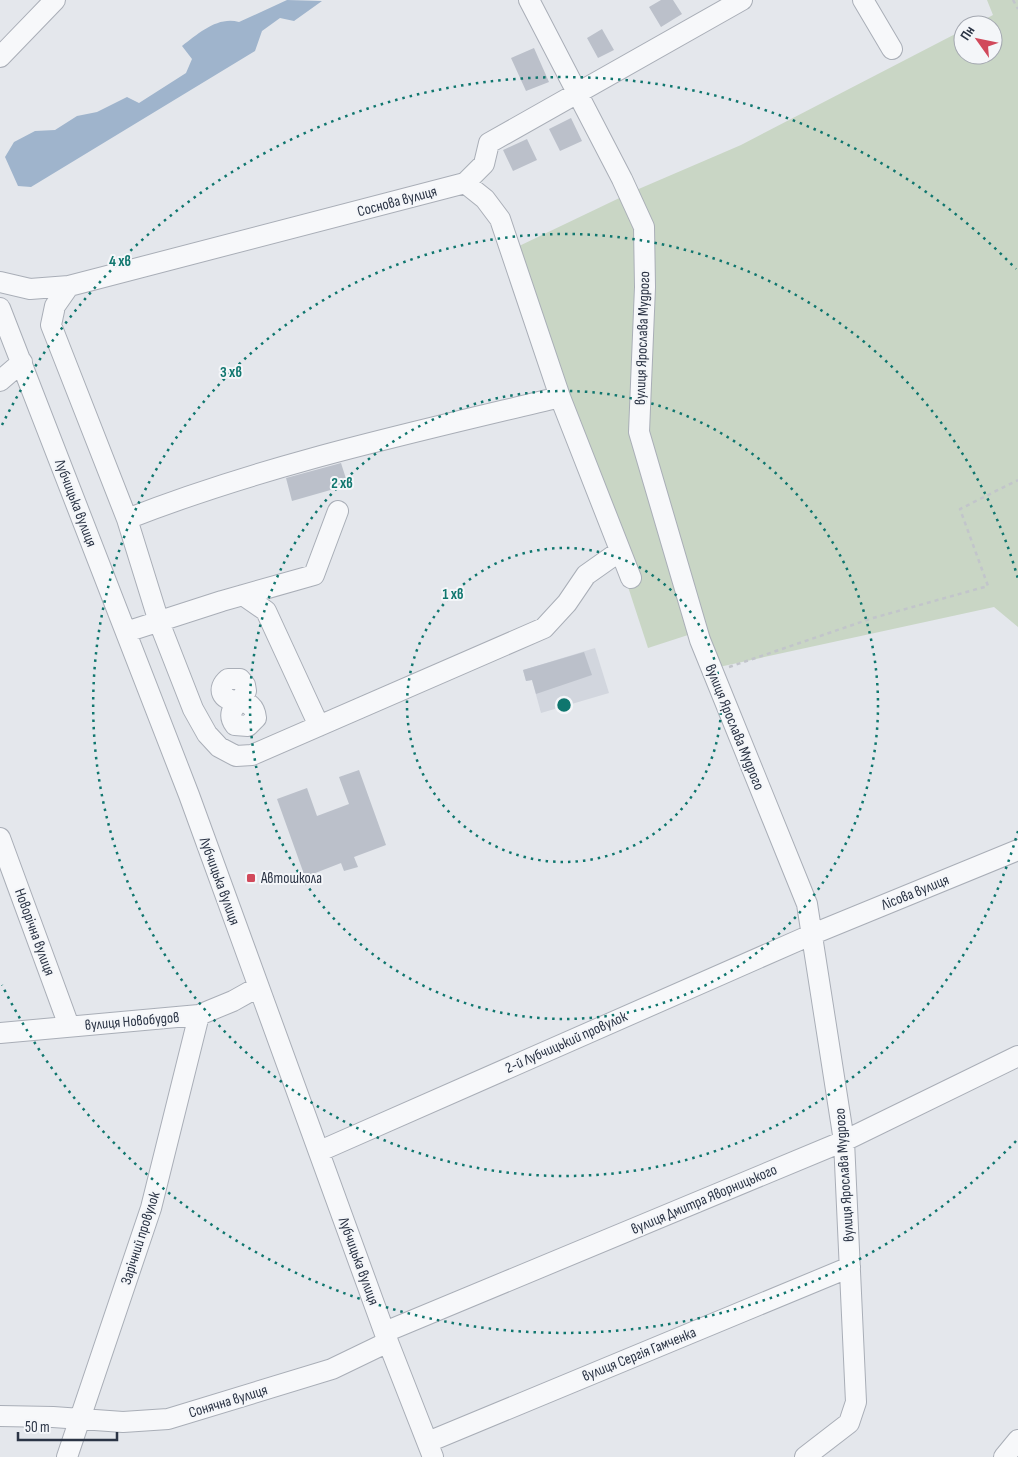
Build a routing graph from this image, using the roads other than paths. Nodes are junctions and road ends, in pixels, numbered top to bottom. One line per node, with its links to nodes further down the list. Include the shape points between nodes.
1 (55, 0): 6 (street)
2 (529, 0): 7 (street, вулиця Ярослава Мудрого)
3 (742, 0): 7 (street)
4 (863, 0): 5 (street)
5 (892, 49)
6 (0, 57)
7 (578, 95): 8 (street, via 489,143 484,164); 25 (street, вулиця Ярослава Мудрого, via 644,226 640,432 700,640 807,904)
8 (465, 184): 10 (street, Соснова вулиця); 14 (street, via 485,200 500,219)
9 (0, 282): 10 (street, Соснова вулиця, via 30,289)
10 (69, 286): 16 (street, via 55,306 51,325)
11 (0, 308): 12 (street, Лубчицька вулиця)
12 (22, 362): 13 (street); 21 (street, Лубчицька вулиця)
13 (0, 381)
14 (560, 397): 16 (street, via 347,449 189,495); 17 (street)
15 (338, 511): 19 (street, via 314,575)
16 (127, 519): 20 (street)
17 (620, 551): 18 (street); 22 (street, via 586,575 544,628)
18 (631, 578)
19 (243, 595): 20 (street); 22 (street, via 266,611)
20 (159, 622): 21 (street); 22 (street, via 193,709 219,748 236,756 252,755)
21 (126, 632): 26 (street, Лубчицька вулиця)
22 (319, 726)
23 (0, 838): 28 (street, Новорічна вулиця)
24 (1018, 850): 25 (street, Лісова вулиця)
25 (812, 934): 31 (street, вулиця Ярослава Мудрого); 32 (street, 2-й Лубчицький провулок)
26 (258, 987): 27 (street, вулиця Новобудов); 32 (street, Лубчицька вулиця)
27 (199, 1015): 28 (street, вулиця Новобудов); 36 (street, Зарічний провулок, via 151,1208)
28 (69, 1026): 29 (street, вулиця Новобудов)
29 (0, 1032)
30 (1018, 1056): 31 (street, вулиця Дмитра Яворницького)
31 (844, 1141): 33 (street, вулиця Ярослава Мудрого); 34 (street, вулиця Дмитра Яворницького)
32 (320, 1151): 34 (street, Лубчицька вулиця)
33 (850, 1267): 38 (street, вулиця Сергія Гамченка); 40 (street, вулиця Ярослава Мудрого, via 856,1402 849,1423)
34 (386, 1337): 36 (street, Сонячна вулиця, via 332,1369 168,1419 123,1422); 38 (street, Лубчицька вулиця)
35 (0, 1416): 36 (street, Сонячна вулиця)
36 (78, 1419): 39 (street, Зарічний провулок)
37 (1018, 1440): 41 (street)
38 (431, 1449)
39 (67, 1457)
40 (805, 1457)
41 (1004, 1457)

